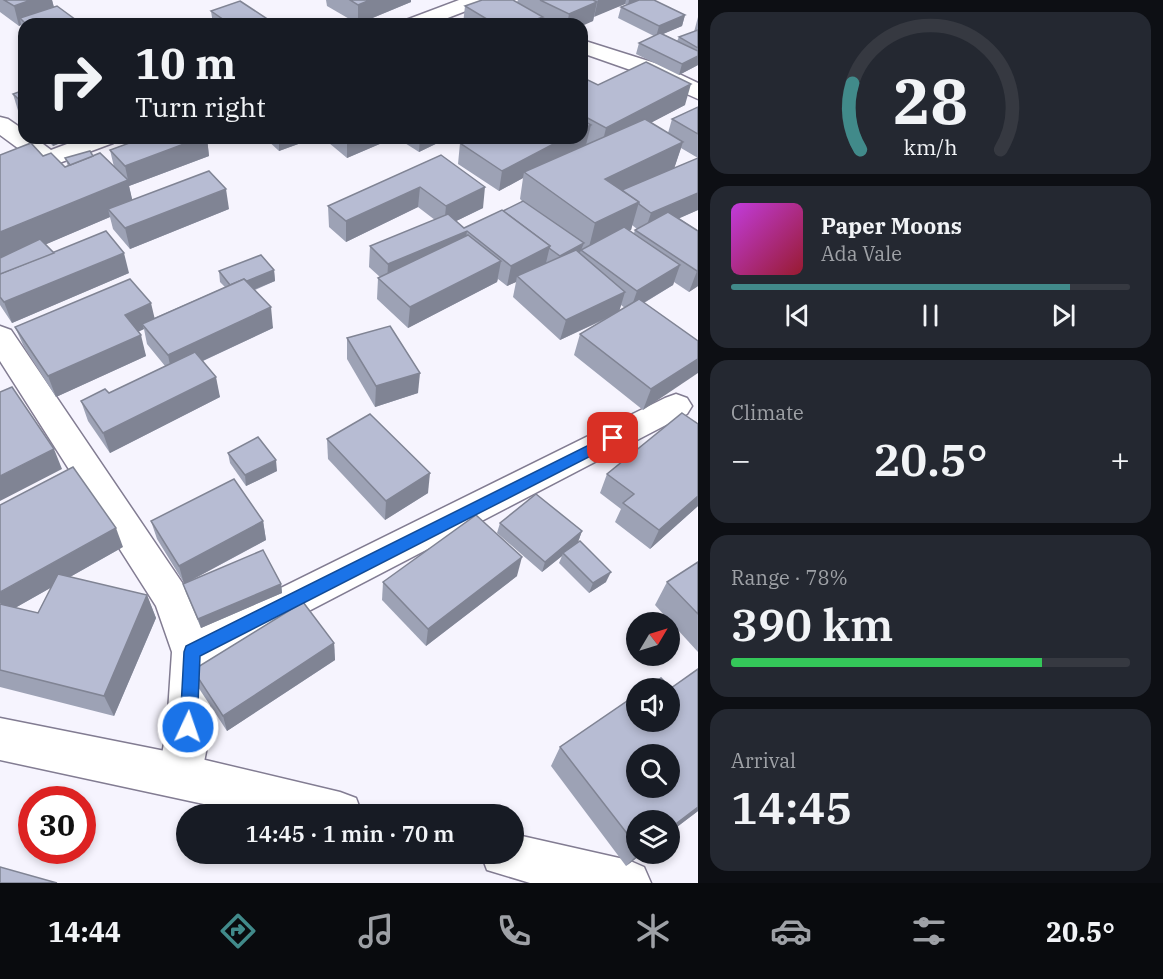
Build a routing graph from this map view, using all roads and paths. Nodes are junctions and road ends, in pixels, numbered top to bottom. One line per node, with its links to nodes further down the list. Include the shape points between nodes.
1 (487, 2): 2 (street)
2 (432, 18)
3 (588, 48): 4 (street, via 650,69)
4 (698, 92)
5 (0, 124): 6 (street)
6 (18, 137)
7 (27, 144): 9 (street)
8 (89, 144): 9 (street)
9 (48, 159): 10 (street)
10 (0, 177)
11 (0, 337): 13 (street, via 172,599)
12 (676, 406): 13 (street)
13 (192, 652): 15 (street, via 188,727)
14 (0, 739): 15 (street)
15 (180, 776): 16 (street)
16 (298, 804)
17 (524, 859): 18 (street)
18 (628, 883)

